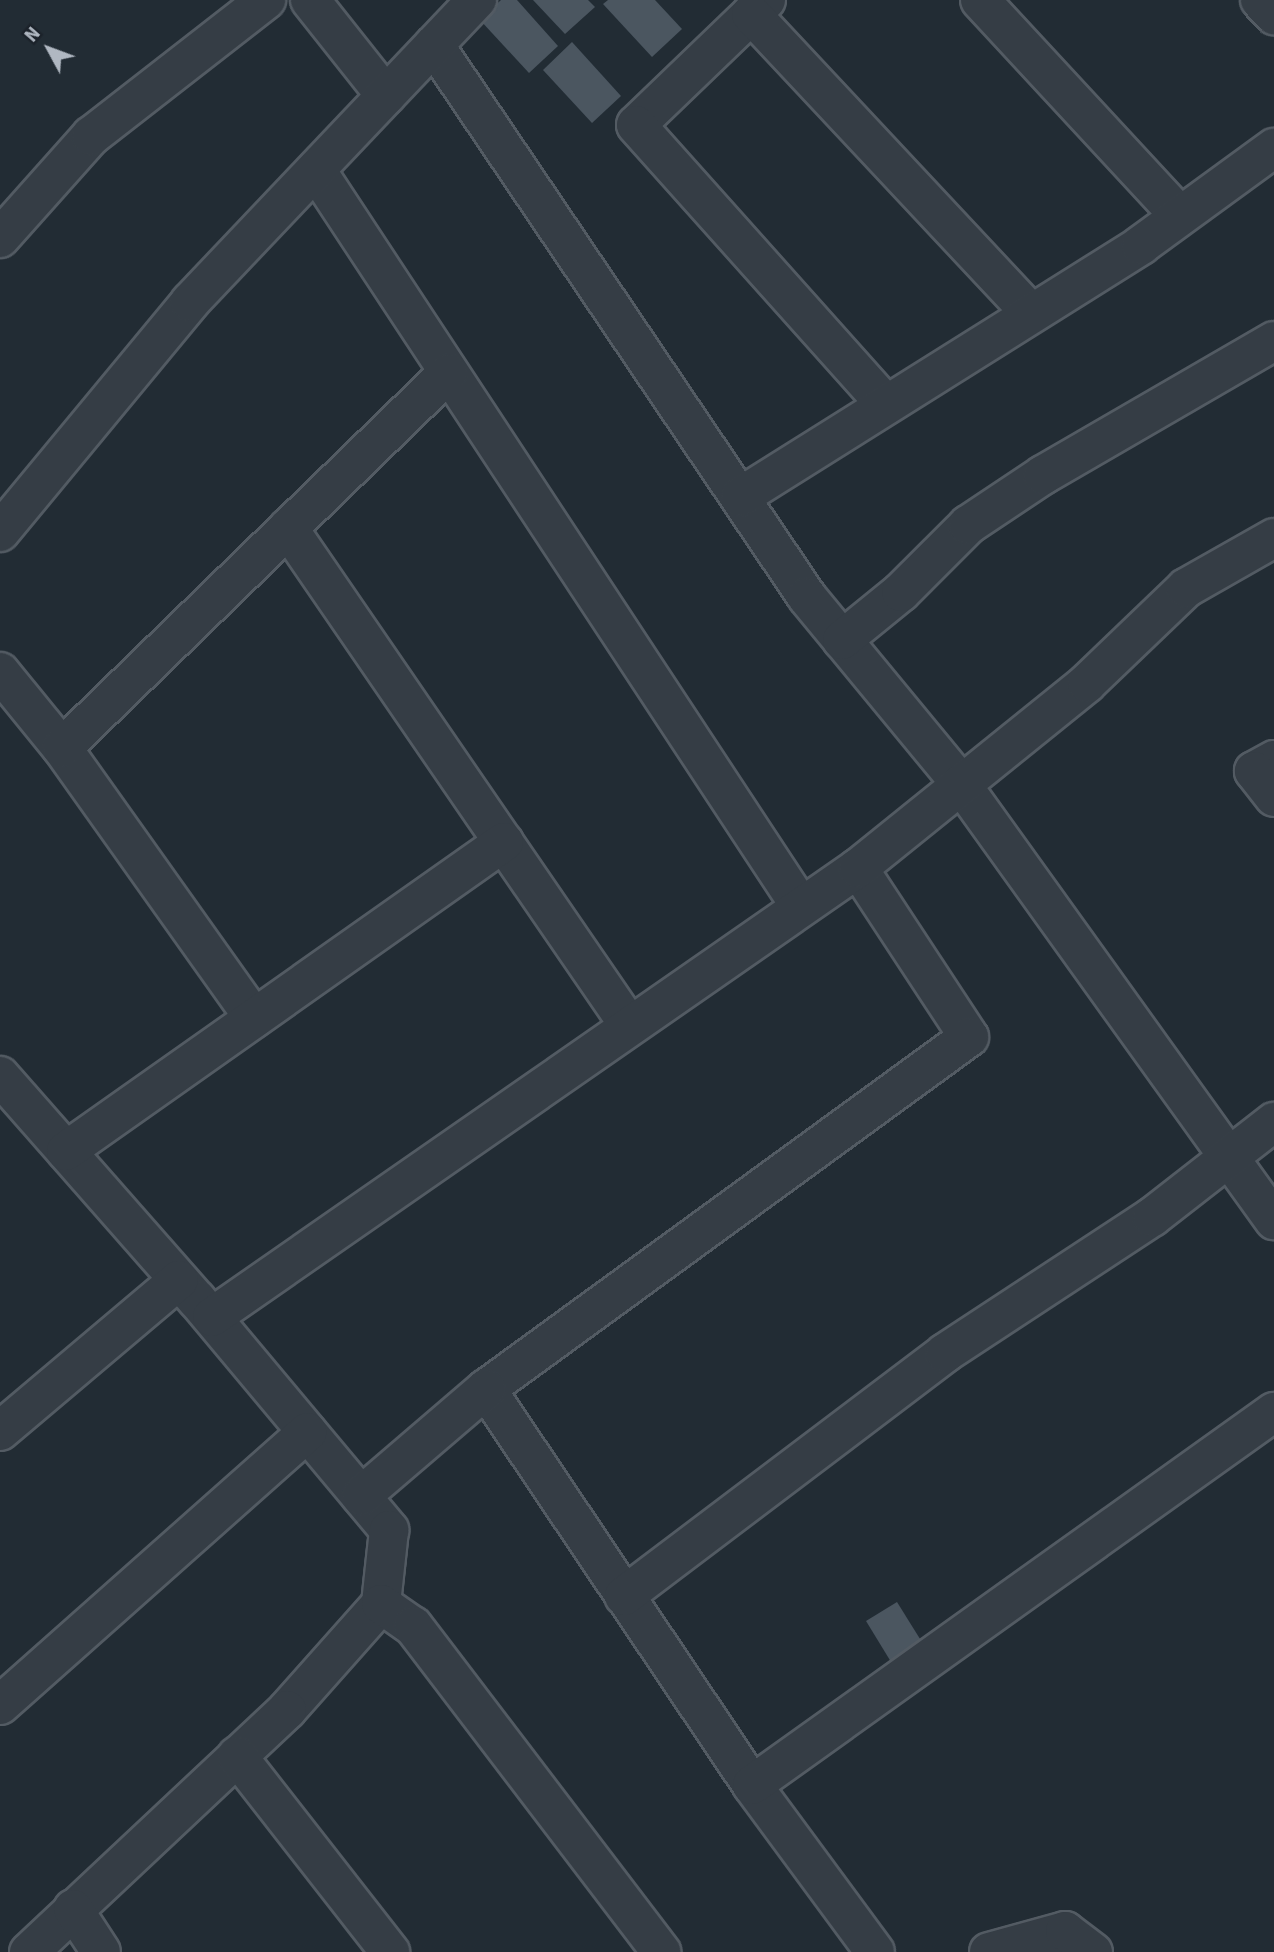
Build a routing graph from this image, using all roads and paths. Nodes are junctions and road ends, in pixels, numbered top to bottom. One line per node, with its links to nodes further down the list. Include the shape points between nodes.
1 (266, 0): 13 (street, via 91,136)
2 (310, 0): 9 (street)
3 (477, 0): 8 (street)
4 (981, 0): 12 (street)
5 (1260, 0): 7 (street)
6 (759, 7): 14 (street); 17 (street, via 636,125)
7 (1274, 15)
8 (434, 45): 9 (street); 18 (street)
9 (386, 96): 11 (street)
10 (1274, 148): 12 (street)
11 (316, 170): 16 (street); 20 (street, via 190,302)
12 (1180, 216): 14 (street)
13 (0, 238)
14 (1031, 313): 17 (street)
15 (1274, 341): 22 (street, via 1043,475 968,525 901,592)
16 (448, 373): 19 (street); 30 (street)
17 (886, 405): 18 (street)
18 (740, 497): 22 (street, via 807,597)
19 (288, 528): 24 (street); 28 (street)
20 (0, 532)
21 (1274, 538): 26 (street, via 1186,588 1087,683)
22 (842, 640): 26 (street)
23 (0, 672): 24 (street)
24 (62, 748): 31 (street)
25 (1274, 760): 27 (street, via 1254,771)
26 (961, 784): 29 (street); 36 (street)
27 (1274, 797)
28 (504, 842): 31 (street); 32 (street)
29 (858, 868): 30 (street); 40 (street, via 969,1037)
30 (801, 907): 32 (street)
31 (254, 1018): 35 (street)
32 (629, 1025): 39 (street)
33 (0, 1076): 35 (street)
34 (1274, 1122): 36 (street)
35 (66, 1151): 38 (street)
36 (1228, 1157): 37 (street); 45 (street, via 1152,1217 945,1353)
37 (1274, 1220)
38 (179, 1280): 39 (street); 42 (street)
39 (212, 1317): 43 (street)
40 (486, 1389): 44 (street); 45 (street)
41 (1274, 1412): 49 (street)
42 (0, 1431)
43 (307, 1432): 44 (street); 47 (street)
44 (361, 1496): 46 (street, via 389,1530)
45 (624, 1596): 49 (street)
46 (381, 1604): 48 (street, via 287,1710); 54 (street, via 413,1626)
47 (0, 1705)
48 (237, 1756): 50 (street); 53 (street)
49 (752, 1785): 55 (street)
50 (74, 1909): 51 (street); 52 (street)
51 (29, 1952)
52 (101, 1952)
53 (390, 1952)
54 (661, 1952)
55 (875, 1952)
56 (989, 1952): 57 (street, via 1065,1931)
57 (1093, 1952)

